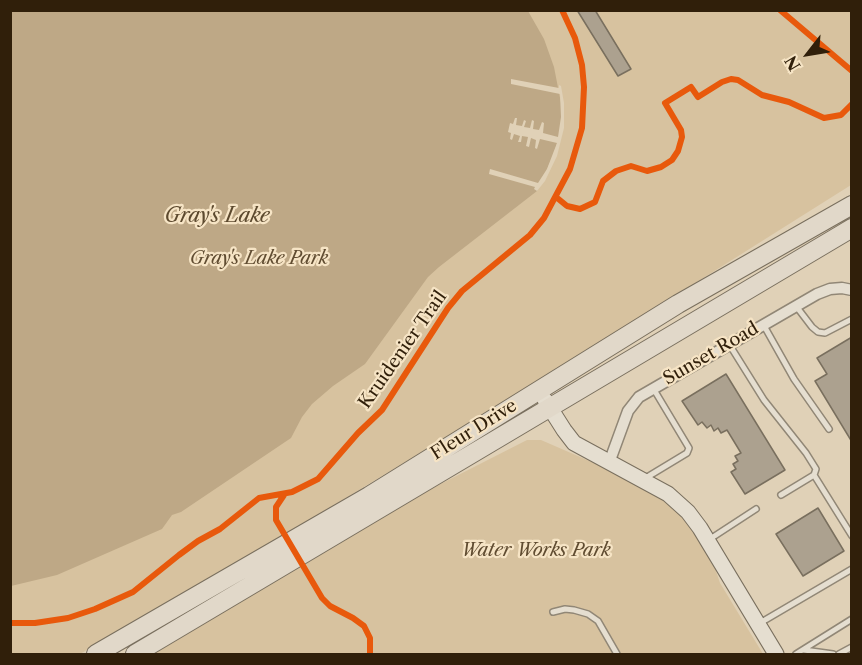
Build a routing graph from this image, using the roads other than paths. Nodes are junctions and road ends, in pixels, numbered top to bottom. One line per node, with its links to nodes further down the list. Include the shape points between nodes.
1 (852, 205): 9 (main road, Fleur Drive, via 678,304)
2 (852, 228): 10 (main road, Fleur Drive)
3 (852, 290): 4 (street, Sunset Road, via 830,289)
4 (796, 306): 5 (lane, via 812,327 825,333); 6 (street, Sunset Road)
5 (852, 319)
6 (763, 324): 7 (street, Sunset Road); 11 (lane, via 794,379)
7 (729, 344): 8 (street, Sunset Road); 13 (lane, via 764,400 806,453 816,469)
8 (653, 387): 12 (street, Sunset Road, via 632,404); 14 (lane, via 689,448)
9 (539, 390): 10 (street); 25 (main road, Fleur Drive, via 369,496)
10 (551, 409): 12 (street, via 574,443); 26 (main road, Fleur Drive)
11 (829, 429)
12 (609, 463): 14 (street)
13 (814, 475): 15 (lane); 17 (lane)
14 (643, 480): 18 (street, via 668,494 688,512)
15 (781, 495)
16 (756, 509): 18 (lane)
17 (852, 536)
18 (707, 540): 22 (street)
19 (852, 569): 22 (lane)
20 (554, 612): 27 (lane, via 565,609 588,614 598,621)
21 (852, 619): 24 (lane)
22 (758, 624): 28 (street)
23 (852, 647): 31 (lane)
24 (804, 650): 29 (lane); 30 (lane)
25 (96, 654)
26 (135, 654)
27 (617, 654)
28 (776, 654)
29 (796, 654)
30 (833, 654)
31 (839, 654)

